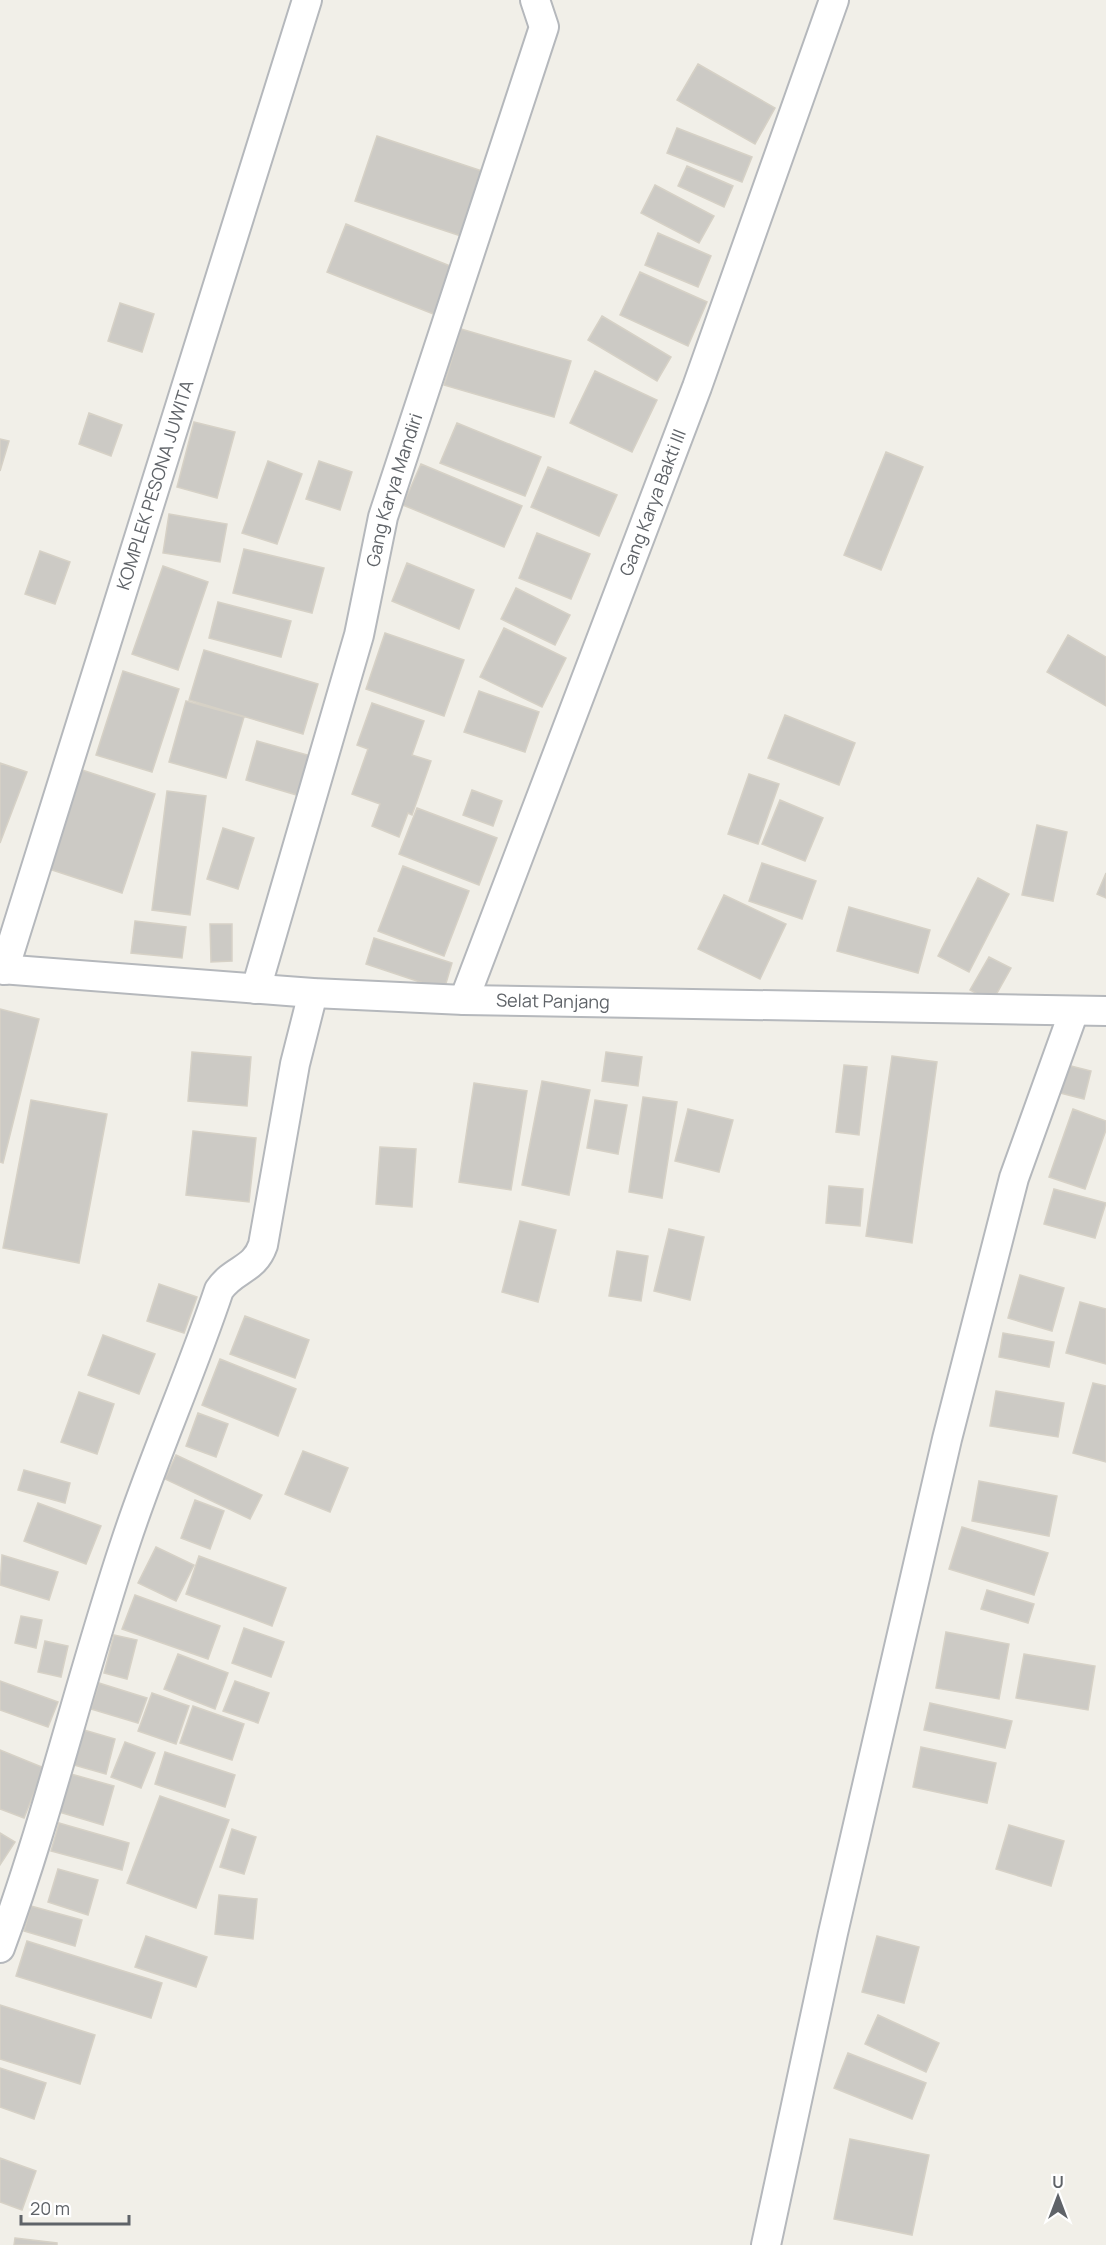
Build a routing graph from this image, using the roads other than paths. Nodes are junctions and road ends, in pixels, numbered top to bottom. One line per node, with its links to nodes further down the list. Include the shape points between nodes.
1 (307, 0): 4 (street, KOMPLEK PESONA JUWITA)
2 (535, 0): 5 (street, Gang Karya Mandiri, via 544,27 383,517 359,635)
3 (834, 0): 7 (street, Gang Karya Bakti III, via 697,387)
4 (2, 970): 5 (street, Selat Panjang)
5 (256, 989): 6 (street, Selat Panjang)
6 (313, 993): 7 (street, Selat Panjang); 10 (street, via 295,1064 263,1245 256,1261 230,1276 219,1290 126,1539 25,1880)
7 (464, 1000): 8 (street, Selat Panjang)
8 (1074, 1011): 9 (street, Selat Panjang); 11 (street, via 1014,1178 946,1439)
9 (1106, 1011)
10 (0, 1948)
11 (766, 2245)

